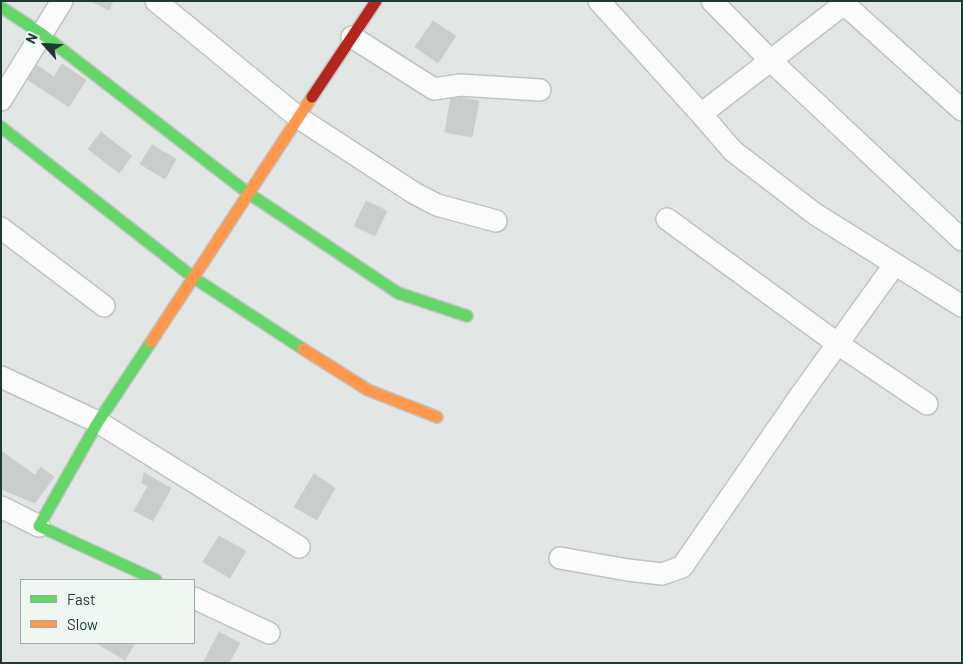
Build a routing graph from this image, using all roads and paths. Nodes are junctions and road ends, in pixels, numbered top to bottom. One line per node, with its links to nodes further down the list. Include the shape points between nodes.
1 (62, 1): 8 (street)
2 (156, 1): 15 (street)
3 (376, 1): 9 (street)
4 (599, 1): 14 (street)
5 (712, 1): 10 (street)
6 (844, 2): 10 (street); 13 (street)
7 (1, 7): 8 (street)
8 (42, 34): 12 (street); 17 (street)
9 (352, 37): 11 (street, via 434,89 460,85); 15 (street)
10 (771, 61): 14 (street); 21 (street)
11 (540, 90)
12 (1, 100)
13 (962, 110)
14 (701, 114): 22 (street, via 733,151 815,214)
15 (299, 118): 17 (street); 19 (street, via 414,193 437,204)
16 (1, 126): 23 (street)
17 (248, 192): 23 (street); 26 (street, via 398,293)
18 (667, 219): 27 (street)
19 (496, 221)
20 (1, 228): 24 (street)
21 (962, 240)
22 (895, 264): 25 (street); 27 (street)
23 (194, 278): 30 (street, via 368,390); 31 (street)
24 (104, 306)
25 (962, 306)
26 (467, 316)
27 (838, 344): 29 (street); 35 (street, via 682,567 662,574)
28 (1, 377): 31 (street)
29 (927, 404)
30 (438, 417)
31 (98, 422): 33 (street); 34 (street)
32 (1, 507): 33 (street)
33 (39, 526): 36 (street)
34 (299, 547)
35 (560, 558)
36 (154, 579)
37 (195, 598): 38 (street)
38 (269, 633)

